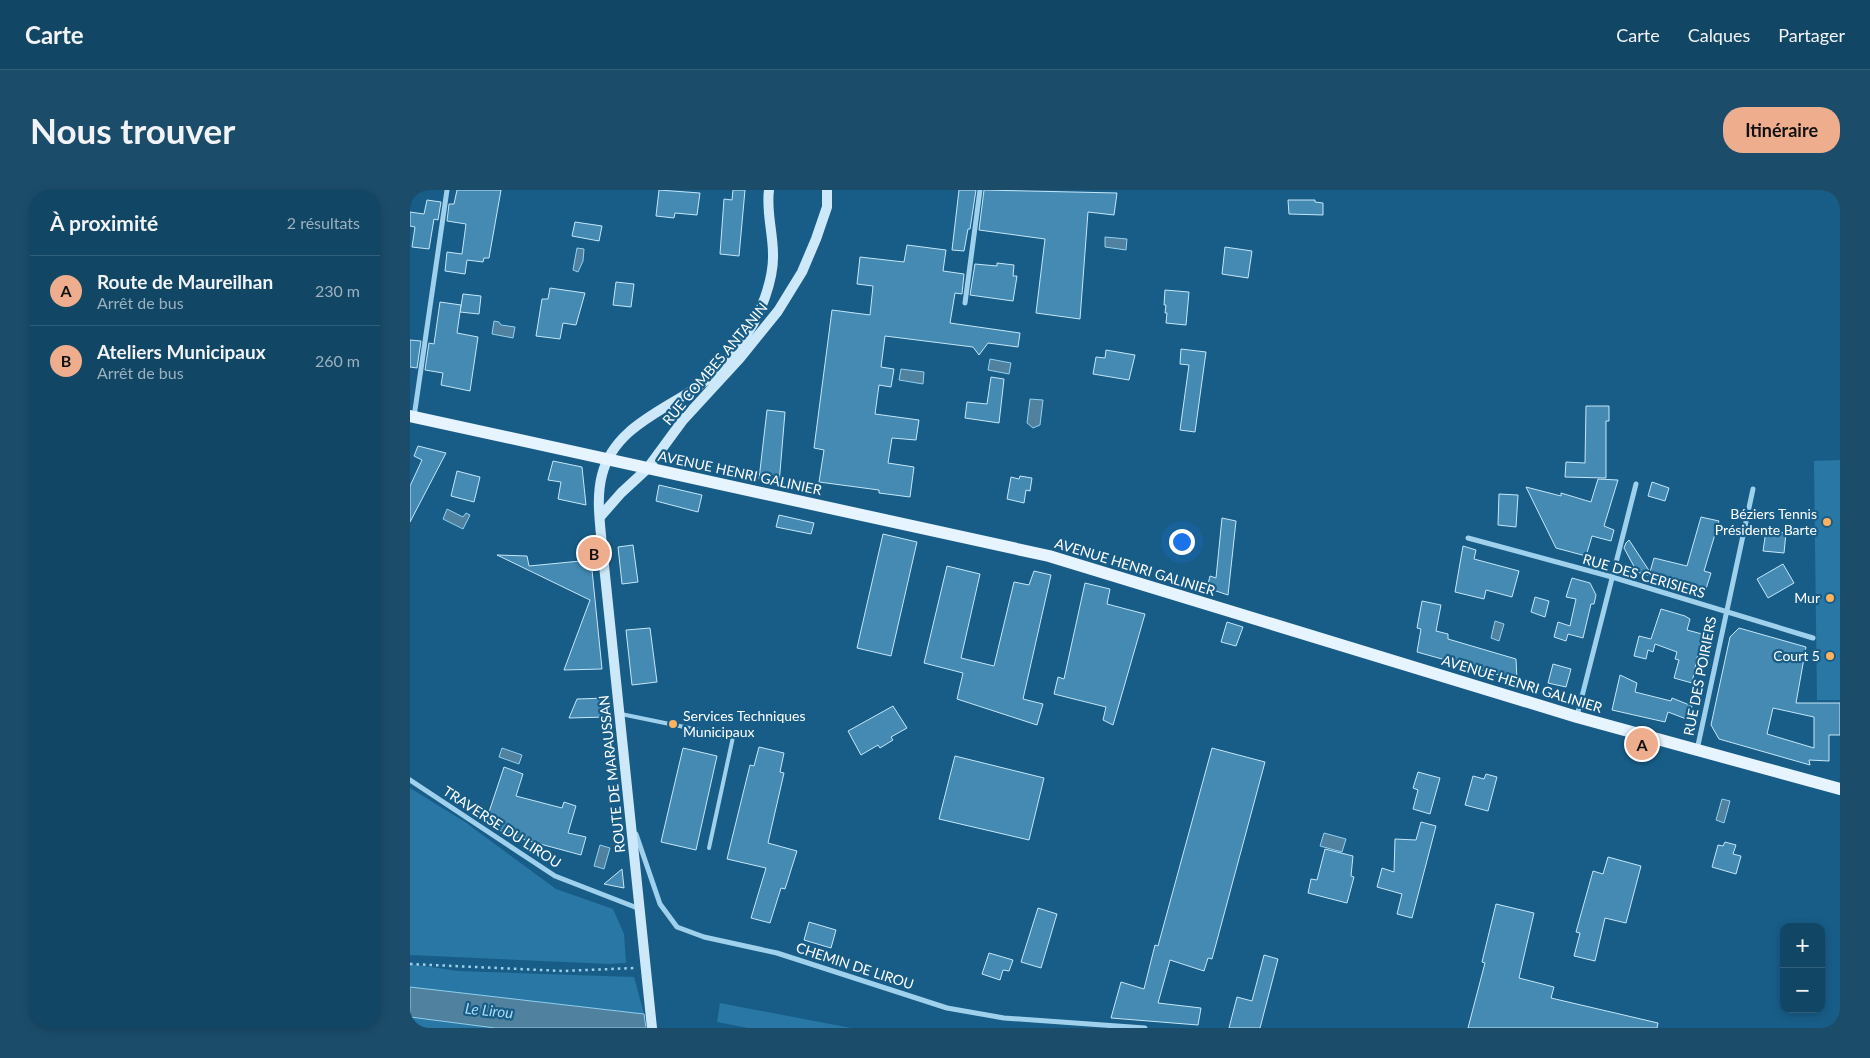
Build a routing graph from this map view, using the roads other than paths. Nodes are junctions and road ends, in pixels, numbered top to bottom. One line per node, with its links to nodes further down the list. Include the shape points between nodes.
1 (447, 190): 6 (street)
2 (769, 190): 7 (main road, RUE COMBES ANTANIN, via 774,256 760,309 747,335 701,385 637,423 618,443)
3 (827, 190): 8 (main road, RUE COMBES ANTANIN, via 827,207 816,239 802,272 778,311 683,420)
4 (980, 190): 5 (street)
5 (965, 303)
6 (412, 416): 7 (main road, AVENUE HENRI GALINIER)
7 (608, 461): 8 (main road, AVENUE HENRI GALINIER); 11 (main road, ROUTE DE MARAUSSAN, via 600,484)
8 (648, 469): 11 (main road); 17 (main road, AVENUE HENRI GALINIER, via 1049,556)
9 (1636, 484): 13 (street)
10 (1752, 489): 14 (street, RUE DES POIRIERS)
11 (600, 517): 16 (main road, ROUTE DE MARAUSSAN)
12 (1468, 538): 13 (street, RUE DES CERISIERS)
13 (1612, 577): 14 (street, RUE DES CERISIERS); 17 (street)
14 (1725, 611): 15 (street, RUE DES CERISIERS); 18 (street, RUE DES POIRIERS)
15 (1813, 638)
16 (620, 713): 21 (main road, ROUTE DE MARAUSSAN); 22 (lane, via 733,737)
17 (1577, 717): 18 (main road, AVENUE HENRI GALINIER)
18 (1697, 750): 20 (main road, AVENUE HENRI GALINIER)
19 (410, 780): 23 (street, TRAVERSE DU LIROU, via 555,876)
20 (1840, 790)
21 (630, 819): 23 (main road, ROUTE DE MARAUSSAN); 25 (street, CHEMIN DE LIROU, via 660,904 677,927 777,953 947,1008 1004,1018)
22 (709, 848)
23 (640, 909): 24 (main road, ROUTE DE MARAUSSAN)
24 (652, 1028)
25 (1145, 1028)

